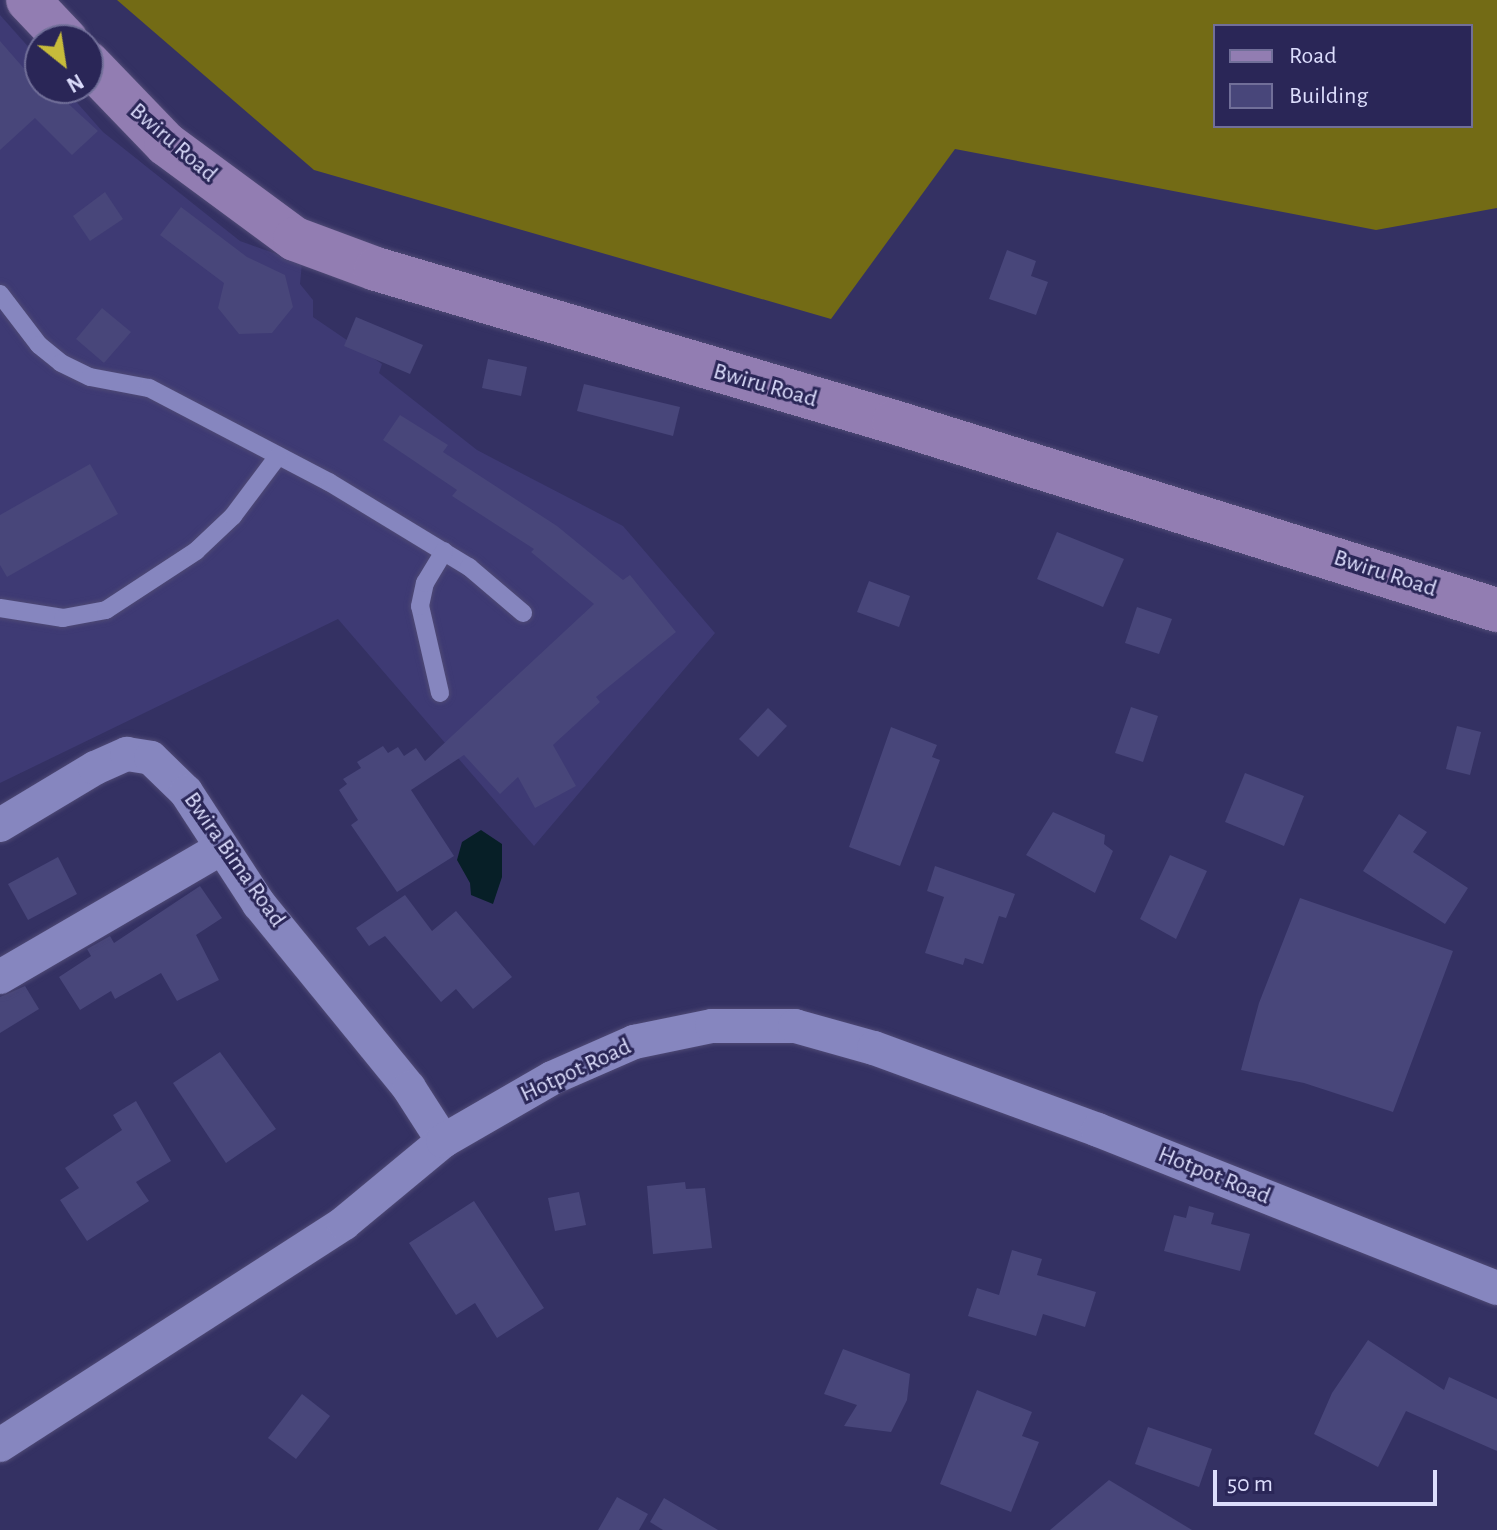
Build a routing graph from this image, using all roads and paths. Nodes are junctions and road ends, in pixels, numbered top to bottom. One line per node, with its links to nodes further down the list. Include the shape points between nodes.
1 (28, 0): 2 (main road)
2 (51, 24)
3 (104, 80): 8 (main road, Bwiru Road, via 166,144 295,239 376,269 894,422)
4 (0, 294): 5 (lane, via 39,345 61,363 90,377 149,388)
5 (278, 456): 6 (lane); 7 (lane, via 233,516 196,551 106,610 63,618)
6 (444, 551): 9 (lane); 10 (lane, via 425,583 420,606)
7 (0, 608)
8 (1497, 610)
9 (523, 613)
10 (440, 693)
11 (0, 825): 12 (street, Bwira Bima Road, via 127,754 151,758 165,770 186,792)
12 (220, 849): 13 (street); 14 (street, Bwira Bima Road, via 409,1088)
13 (1, 974)
14 (443, 1141): 15 (street, Hotpot Road, via 552,1078 634,1042 712,1026 795,1026 982,1085); 16 (street, Hotpot Road, via 344,1223)
15 (1497, 1288)
16 (0, 1445)

